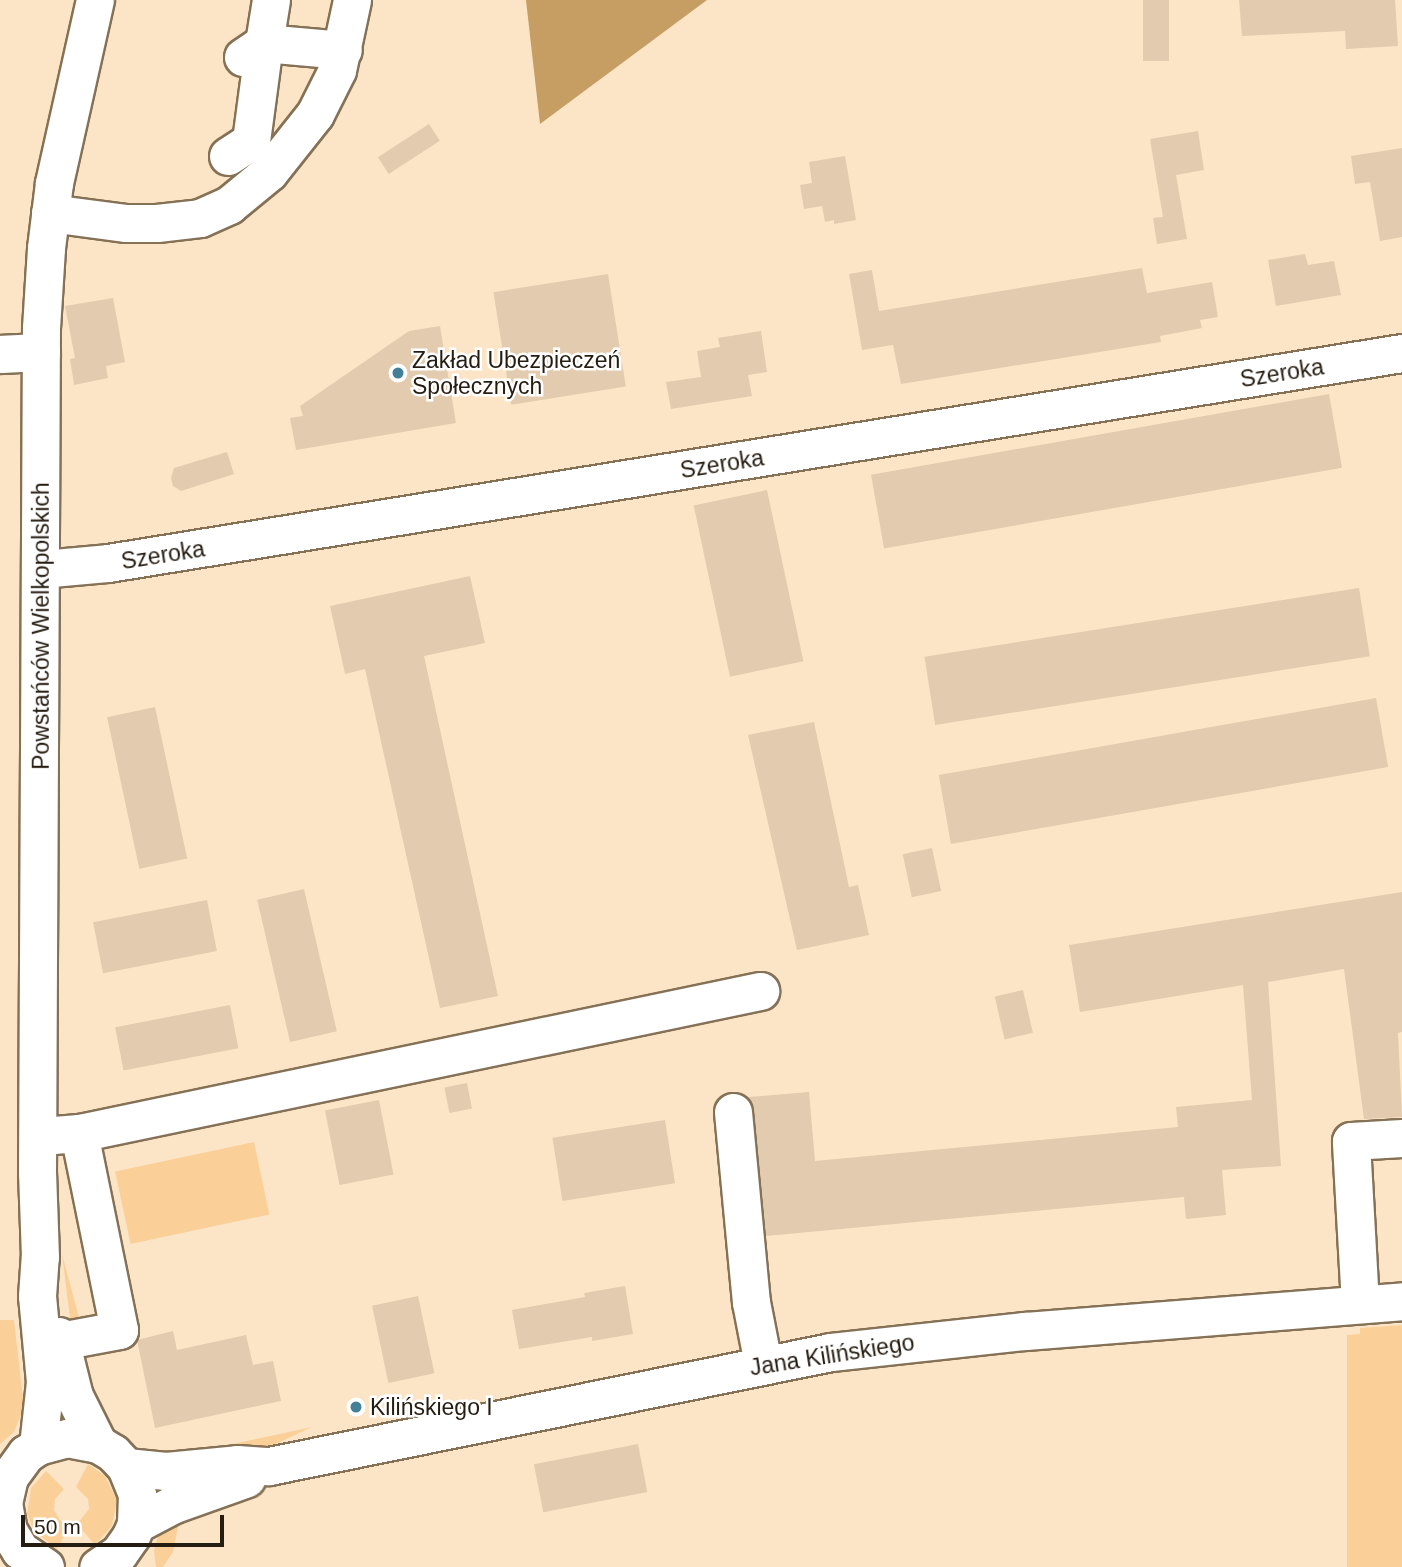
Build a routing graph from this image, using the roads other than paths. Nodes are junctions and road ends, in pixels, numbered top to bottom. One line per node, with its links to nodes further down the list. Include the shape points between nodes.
1 (95, 0): 5 (street, Powstańców Wielkopolskich, via 65,124)
2 (352, 0): 3 (street)
3 (343, 50): 4 (street); 5 (street, via 326,93 302,134 269,172 229,205 200,218 157,223)
4 (250, 65)
5 (50, 213): 6 (street, Powstańców Wielkopolskich)
6 (41, 352): 8 (street); 9 (street, Powstańców Wielkopolskich)
7 (1402, 353): 9 (street, Szeroka, via 108,563)
8 (0, 354)
9 (42, 569): 13 (street, Powstańców Wielkopolskich)
10 (760, 990): 12 (street)
11 (733, 1112): 19 (street, via 751,1302)
12 (79, 1133): 13 (street); 18 (street, via 119,1329)
13 (37, 1136): 15 (street, Powstańców Wielkopolskich)
14 (1402, 1138): 17 (street, via 1351,1141)
15 (40, 1257): 18 (street, Powstańców Wielkopolskich); 21 (street, Powstańców Wielkopolskich, via 37,1296 44,1400)
16 (1402, 1301): 17 (street, Jana Kilińskiego)
17 (1360, 1304): 19 (street, Jana Kilińskiego, via 931,1340)
18 (60, 1341): 20 (street, Powstańców Wielkopolskich, via 74,1396)
19 (763, 1364): 23 (street, Jana Kilińskiego)
20 (98, 1444): 21 (street, via 67,1438); 22 (street)
21 (38, 1446): 24 (street)
22 (126, 1466): 23 (street, Jana Kilińskiego, via 166,1471 237,1464); 26 (street, via 137,1494)
23 (270, 1466): 26 (street, Jana Kilińskiego, via 174,1504)
24 (5, 1480): 25 (street)
25 (4, 1530): 27 (street, via 20,1550)
26 (137, 1542): 28 (street)
27 (45, 1567)
28 (98, 1567)

